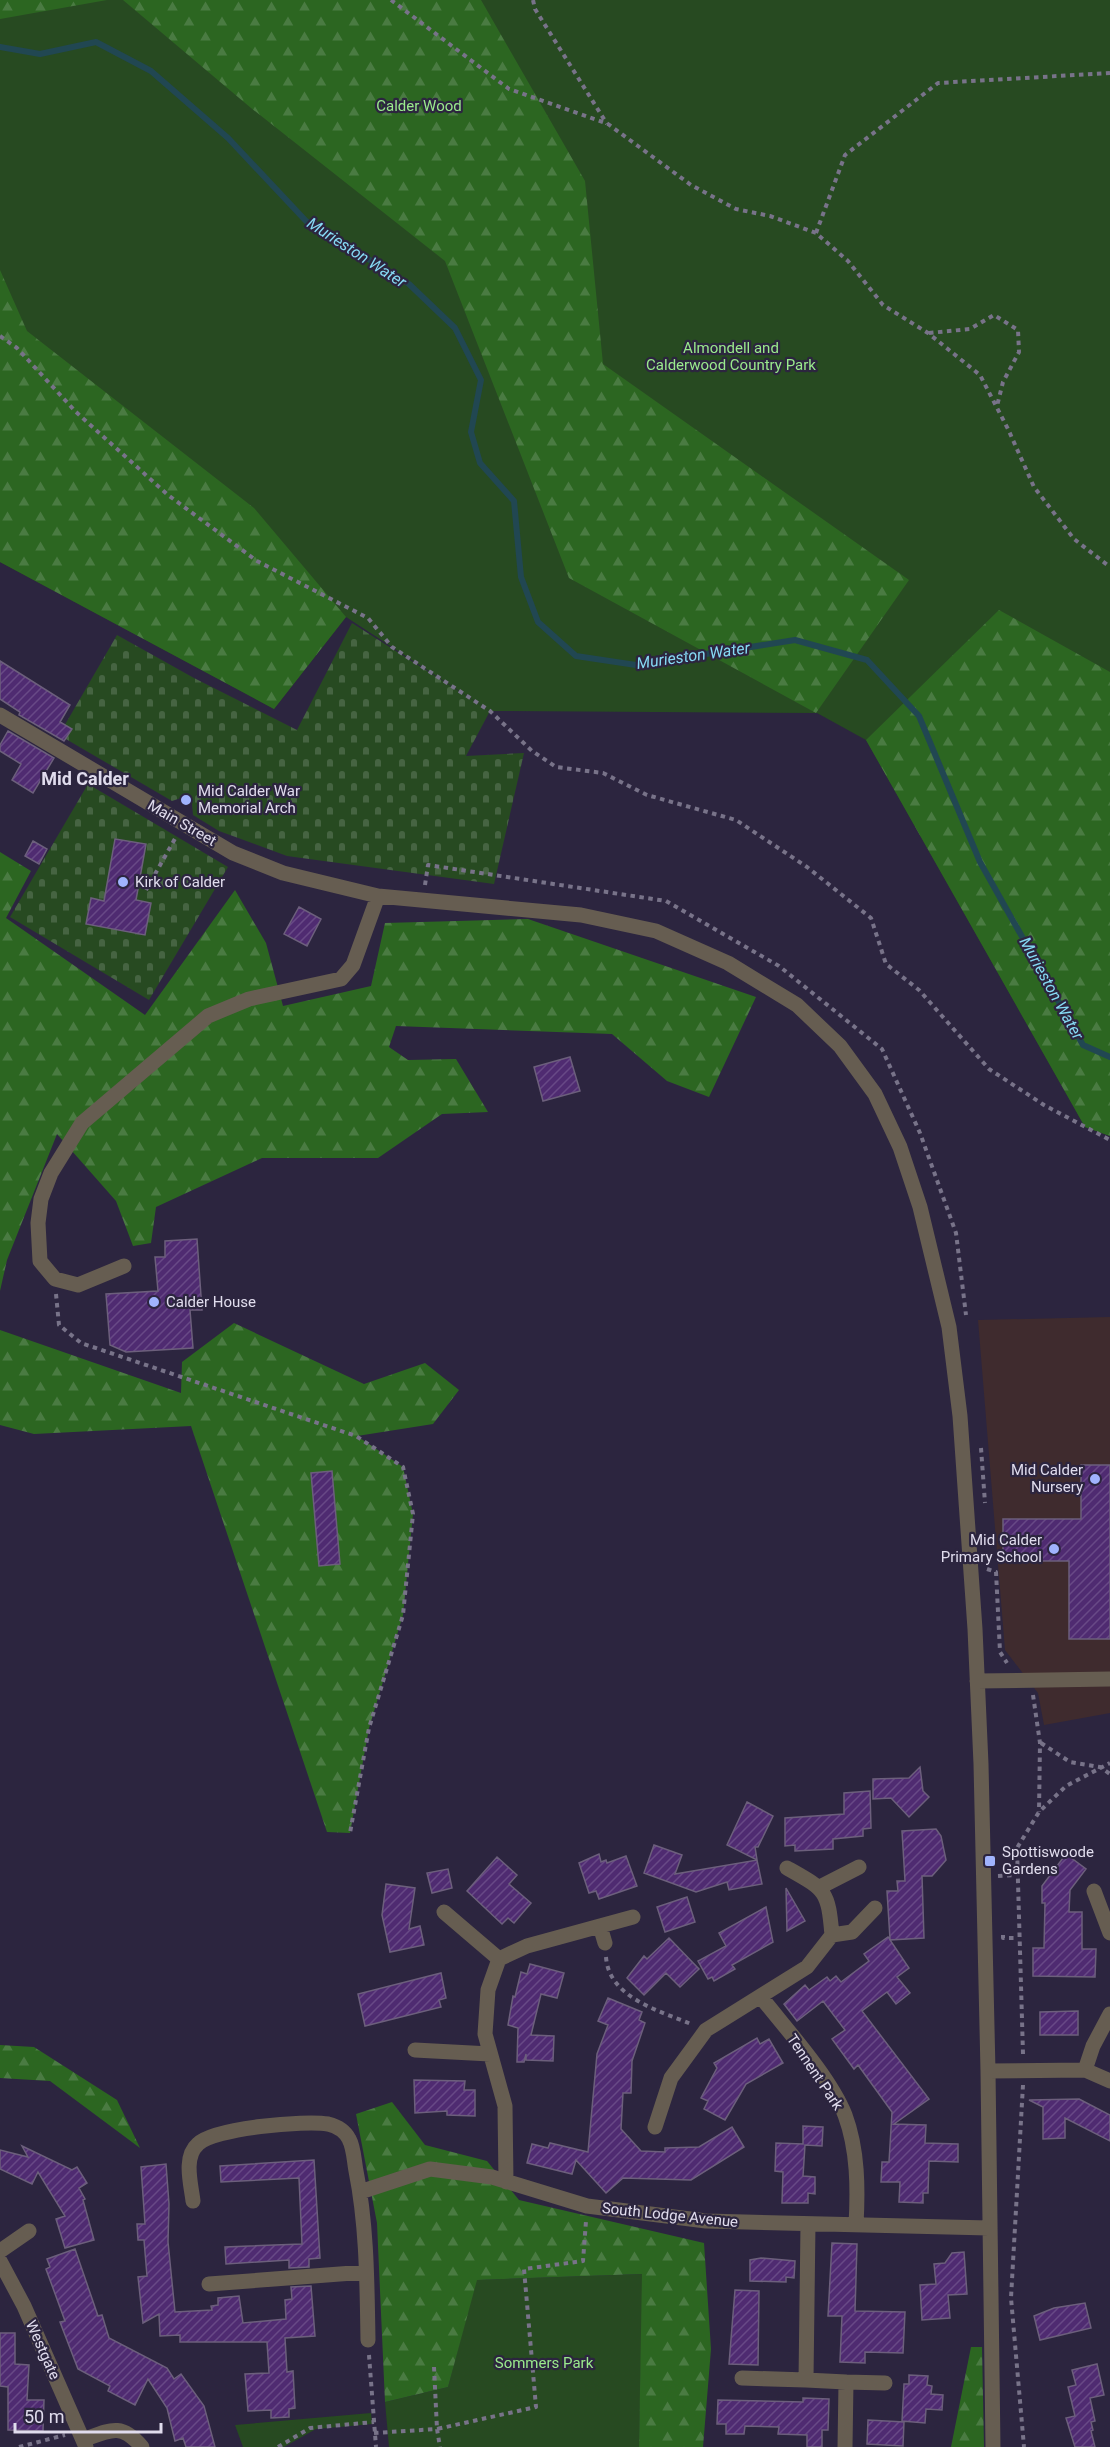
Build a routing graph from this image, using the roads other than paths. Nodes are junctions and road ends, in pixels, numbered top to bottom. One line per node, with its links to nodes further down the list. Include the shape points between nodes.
1 (0, 715): 2 (street, Main Street, via 233,853 282,873)
2 (378, 897): 3 (street, via 353,965 341,979 249,999 208,1016 82,1123 51,1173 41,1199 40,1261 55,1279 78,1285); 5 (street, Main Street, via 581,915 656,931 728,963 797,1005 840,1046 875,1094 900,1147 920,1207 949,1327 960,1416)
3 (124, 1266)
4 (1110, 1679): 5 (street)
5 (977, 1681): 23 (street, Main Street)
6 (859, 1867): 8 (street)
7 (787, 1868): 8 (street)
8 (820, 1887): 15 (street, via 830,1909)
9 (1094, 1891): 14 (street)
10 (875, 1908): 15 (street, via 852,1932)
11 (444, 1912): 17 (street)
12 (633, 1917): 13 (street)
13 (600, 1926): 16 (street); 17 (street, via 527,1946)
14 (1110, 1933)
15 (832, 1935): 18 (street, via 807,1967)
16 (605, 1943)
17 (499, 1959): 21 (street, via 488,1990 485,2034)
18 (761, 1997): 25 (street, via 706,2030 670,2078); 30 (street, Tennent Park, via 815,2065 845,2115 858,2177)
19 (1110, 2014): 22 (street)
20 (415, 2050): 21 (street)
21 (490, 2054): 26 (street, via 505,2106)
22 (1085, 2070): 23 (street); 24 (street)
23 (988, 2071): 31 (street, Main Street)
24 (1110, 2081)
25 (655, 2127)
26 (506, 2182): 27 (street, South Lodge Avenue, via 492,2176 430,2169); 29 (street, South Lodge Avenue, via 586,2206 706,2221)
27 (360, 2192): 28 (street, via 350,2140 330,2124 312,2123 214,2135 197,2144 189,2158); 35 (street)
28 (193, 2201)
29 (808, 2224): 30 (street, South Lodge Avenue); 39 (street)
30 (856, 2225): 31 (street, South Lodge Avenue)
31 (989, 2228): 45 (street, Main Street)
32 (29, 2232): 33 (street)
33 (0, 2251)
34 (0, 2261): 42 (street, Westgate)
35 (366, 2272): 36 (street); 37 (street)
36 (209, 2284)
37 (368, 2340)
38 (742, 2378): 39 (street)
39 (806, 2380): 40 (street)
40 (846, 2382): 41 (street); 44 (street)
41 (885, 2383)
42 (83, 2440): 43 (street, via 113,2429 131,2434)
43 (142, 2447)
44 (845, 2447)
45 (993, 2447)

